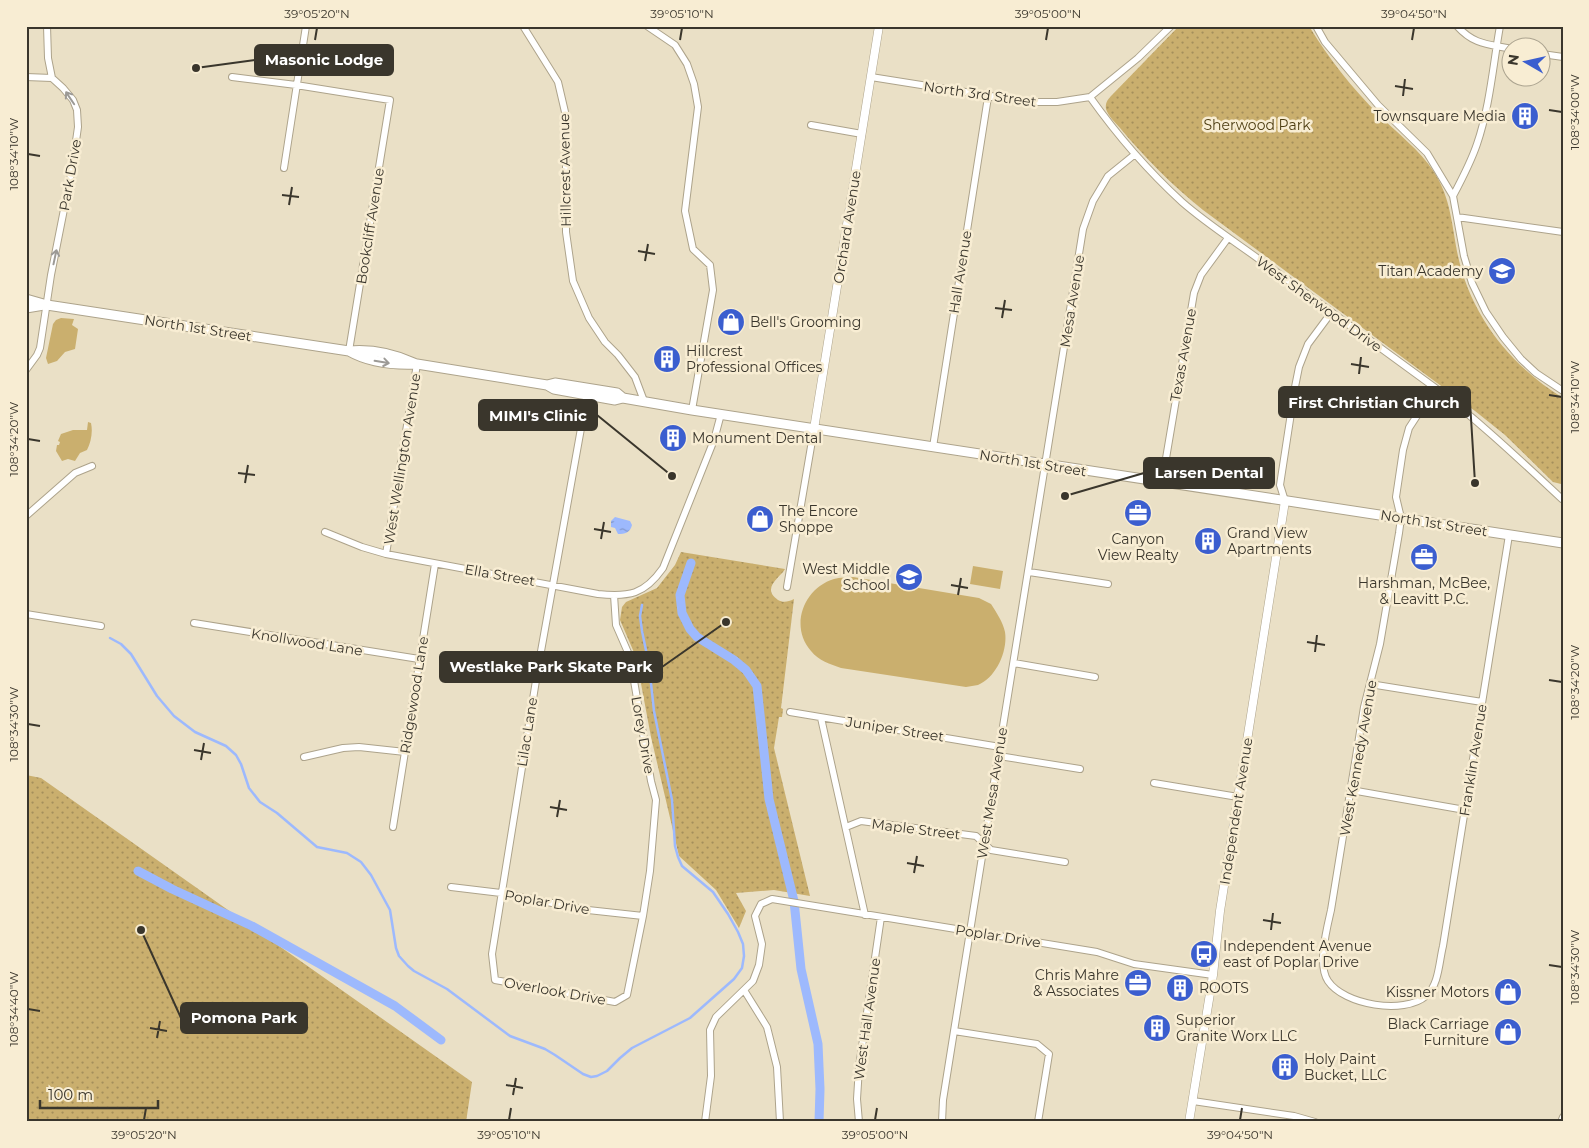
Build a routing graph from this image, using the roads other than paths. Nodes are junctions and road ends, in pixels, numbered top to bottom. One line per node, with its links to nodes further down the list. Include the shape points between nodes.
1 (47, 26): 15 (street)
2 (306, 26): 16 (street)
3 (522, 26): 39 (street, Hillcrest Avenue, via 558,82 562,97 566,145 566,232 573,281 589,318 635,377)
4 (647, 26): 40 (street, via 675,45 687,64 698,108 684,211 692,249 710,265 712,290)
5 (879, 26): 14 (street, Orchard Avenue)
6 (1171, 26): 18 (street)
7 (1316, 26): 23 (street, via 1325,42 1378,105 1427,152)
8 (1457, 26): 10 (street, via 1477,42)
9 (1500, 26): 10 (street)
10 (1496, 46): 11 (street); 23 (street, via 1477,143)
11 (1502, 47)
12 (232, 76): 16 (street)
13 (26, 77): 15 (street)
14 (871, 77): 17 (street, North 3rd Street); 20 (street, Orchard Avenue)
15 (52, 78): 28 (street, Park Drive, one-way to 15, via 78,127 73,100)
16 (296, 85): 22 (street); 31 (street, Bookcliff Avenue, via 390,100)
17 (988, 96): 18 (street, North 3rd Street, via 1028,102); 43 (street, Hall Avenue)
18 (1090, 97): 21 (street, West Sherwood Drive)
19 (811, 125): 20 (street)
20 (862, 134): 42 (street, Orchard Avenue)
21 (1134, 155): 26 (street, West Sherwood Drive, via 1182,202); 44 (street, Mesa Avenue, via 1108,176 1093,200 1083,229)
22 (284, 168)
23 (1454, 196): 24 (street)
24 (1458, 217): 25 (street); 36 (street, via 1464,256 1486,312 1521,359)
25 (1563, 232)
26 (1228, 238): 30 (street, West Sherwood Drive); 46 (street, Texas Avenue, via 1201,275 1194,293)
27 (26, 298): 28 (main road, North 1st Street)
28 (47, 305): 29 (main road, North 1st Street); 31 (main road, North 1st Street); 33 (street, Park Drive, via 40,348)
29 (26, 308)
30 (1331, 313): 35 (street, West Sherwood Drive); 48 (street, via 1308,344 1299,367 1280,485)
31 (349, 352): 32 (main road, North 1st Street, via 363,350 400,356)
32 (417, 364): 34 (main road, North 1st Street); 54 (street, West Wellington Avenue)
33 (26, 370)
34 (547, 385): 37 (main road, North 1st Street); 38 (main road, North 1st Street, via 555,383 618,393)
35 (1435, 388): 47 (street, West Sherwood Drive, via 1495,436); 50 (street, West Kennedy Avenue, via 1409,428 1403,450 1396,497)
36 (1563, 391)
37 (587, 396): 38 (main road, North 1st Street); 57 (street, Lilac Lane)
38 (623, 398): 39 (main road, North 1st Street)
39 (644, 401): 40 (main road, North 1st Street)
40 (692, 410): 41 (main road, North 1st Street)
41 (721, 414): 42 (main road, North 1st Street); 60 (street, via 714,440 663,568 650,584 626,595)
42 (814, 429): 43 (main road, North 1st Street); 59 (street)
43 (933, 447): 44 (main road, North 1st Street)
44 (1046, 465): 46 (main road, North 1st Street); 56 (street, West Mesa Avenue)
45 (92, 466): 49 (street, via 75,473)
46 (1162, 482): 48 (main road, North 1st Street)
47 (1562, 499)
48 (1285, 501): 50 (main road, North 1st Street); 78 (street, Independent Avenue)
49 (26, 516)
50 (1401, 518): 52 (main road, North 1st Street); 67 (street, West Kennedy Avenue)
51 (325, 532): 54 (street, Ella Street)
52 (1509, 535): 53 (main road, North 1st Street); 68 (street, Franklin Avenue)
53 (1563, 543)
54 (386, 554): 55 (street, Ella Street)
55 (435, 564): 57 (street, Ella Street); 64 (street, Ridgewood Lane)
56 (1029, 572): 58 (street); 65 (street, West Mesa Avenue)
57 (552, 584): 60 (street, Ella Street); 85 (street, Lilac Lane)
58 (1108, 584)
59 (787, 587)
60 (614, 595): 87 (street, Lorey Drive, via 616,625 630,657 656,800)
61 (26, 614): 63 (street)
62 (194, 623): 64 (street, Knollwood Lane)
63 (101, 626)
64 (420, 659): 72 (street, Ridgewood Lane)
65 (1014, 663): 66 (street); 71 (street, West Mesa Avenue)
66 (1094, 677)
67 (1370, 684): 68 (street); 77 (street, West Kennedy Avenue)
68 (1482, 702): 79 (street, Franklin Avenue)
69 (790, 712): 70 (street, Juniper Street)
70 (821, 718): 71 (street, Juniper Street); 81 (street)
71 (1000, 747): 73 (street, West Mesa Avenue)
72 (405, 752): 74 (street, via 360,747); 80 (street, Ridgewood Lane)
73 (999, 756): 75 (street); 82 (street, West Mesa Avenue)
74 (304, 757)
75 (1080, 769)
76 (1154, 783): 78 (street)
77 (1351, 790): 79 (street); 92 (street, West Kennedy Avenue, via 1323,943 1327,980 1339,992 1387,1006 1414,1004)
78 (1238, 797): 90 (street, Independent Avenue)
79 (1465, 810): 92 (street, Franklin Avenue)
80 (393, 827)
81 (846, 827): 82 (street, Maple Street, via 861,822 900,826 976,836); 86 (street)
82 (984, 844): 83 (street, Maple Street, via 991,850); 89 (street, West Mesa Avenue)
83 (1065, 862)
84 (451, 887): 85 (street, Poplar Drive)
85 (501, 893): 87 (street, Poplar Drive, via 588,910); 91 (street, Lilac Lane, via 492,954)
86 (865, 915): 88 (street, Poplar Drive); 93 (street, Poplar Drive, via 772,899 762,904 755,916 762,944 759,965 753,981)
87 (643, 916): 94 (street, Lorey Drive, via 627,995)
88 (881, 918): 89 (street, Poplar Drive); 100 (street, West Hall Avenue, via 859,1067)
89 (970, 932): 90 (street, Poplar Drive, via 1097,952 1134,964); 95 (street, West Mesa Avenue)
90 (1213, 975): 96 (street, Independent Avenue)
91 (495, 980): 94 (street, Overlook Drive)
92 (1435, 984)
93 (744, 990): 98 (street, via 716,1016 710,1030 711,1076); 99 (street, via 767,1027 777,1067)
94 (615, 1002)
95 (954, 1031): 101 (street, West Mesa Avenue); 102 (street, via 1037,1044 1049,1054)
96 (1193, 1101): 103 (street, Independent Avenue); 104 (street)
97 (1563, 1117): 105 (street)
98 (705, 1122)
99 (780, 1122)
100 (859, 1122)
101 (942, 1122)
102 (1038, 1122)
103 (1189, 1122)
104 (1315, 1122)
105 (1561, 1122)

